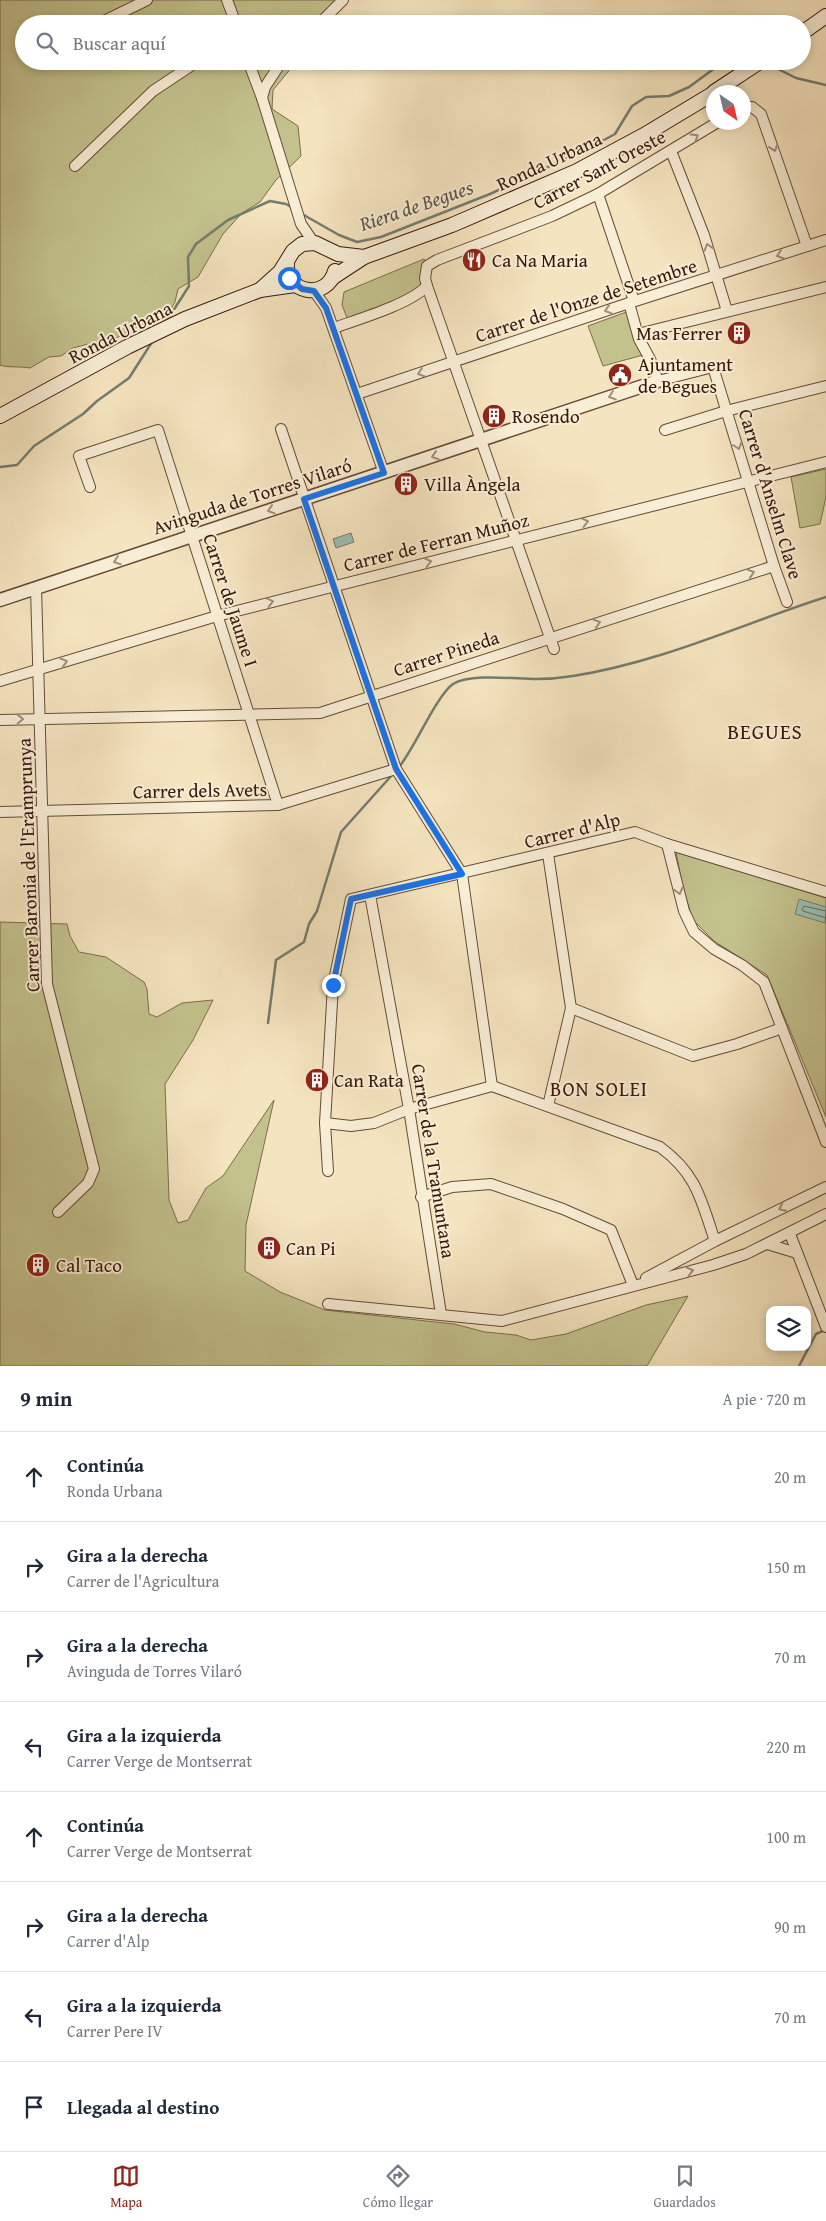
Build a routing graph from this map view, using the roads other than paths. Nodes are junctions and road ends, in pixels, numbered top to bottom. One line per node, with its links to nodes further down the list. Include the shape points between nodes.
1 (147, 0): 4 (street)
2 (227, 0): 5 (street)
3 (343, 0): 6 (street)
4 (116, 15)
5 (233, 15)
6 (328, 15)
7 (826, 16): 8 (main road)
8 (811, 27)
9 (184, 70): 19 (street, via 153,91)
10 (251, 70): 14 (street)
11 (276, 70): 14 (street)
12 (748, 70): 13 (main road, Ronda Urbana)
13 (726, 85)
14 (262, 98): 21 (street)
15 (706, 98): 27 (main road, Ronda Urbana, via 577,171 469,218)
16 (751, 108): 24 (street, one-way to 24, via 758,110 765,123)
17 (706, 129): 18 (street, Carrer Sant Oreste, one-way to 17)
18 (671, 151): 20 (street, Carrer Sant Oreste); 29 (street, one-way to 18, via 704,234)
19 (75, 166)
20 (598, 194): 32 (street, Carrer Sant Oreste, via 552,216 437,260 427,266); 36 (street)
21 (299, 220): 23 (street); 25 (street)
22 (826, 240): 24 (street, Carrer de l'Onze de Setembre)
23 (314, 243): 25 (main road); 26 (main road, Ronda Urbana)
24 (807, 246): 29 (street, Carrer de l'Onze de Setembre, one-way to 29)
25 (296, 248): 28 (main road, Ronda Urbana)
26 (328, 250): 27 (main road, Ronda Urbana, via 345,256); 30 (main road, via 335,263)
27 (364, 257): 30 (main road, Ronda Urbana)
28 (287, 262): 31 (main road, via 288,274); 34 (main road, Ronda Urbana)
29 (716, 275): 36 (street, Carrer de l'Onze de Setembre); 38 (street)
30 (331, 280): 35 (main road, Ronda Urbana); 37 (street)
31 (295, 285): 34 (main road, Ronda Urbana); 35 (main road, Ronda Urbana)
32 (427, 286): 39 (street, via 402,301); 41 (street)
33 (826, 287): 38 (street)
34 (260, 290): 46 (main road, Ronda Urbana, via 185,319)
35 (314, 291): 37 (street)
36 (632, 302): 40 (street); 41 (street, Carrer de l'Onze de Setembre, one-way to 41)
37 (326, 308): 39 (street)
38 (727, 311): 40 (street)
39 (334, 328): 44 (street)
40 (638, 334): 42 (street)
41 (454, 362): 44 (street, Carrer de l'Onze de Setembre, one-way to 44); 49 (street)
42 (658, 381): 45 (street, Carrer d'Anselm Clave, via 713,367); 49 (street, Avinguda de Torres Vilaró, one-way to 49)
43 (826, 386): 45 (street)
44 (357, 394): 51 (street)
45 (726, 411): 48 (street); 52 (street, Carrer d'Anselm Clave, one-way to 52)
46 (0, 416)
47 (281, 429): 54 (street)
48 (665, 430)
49 (481, 441): 51 (street, Avinguda de Torres Vilaró, one-way to 51); 56 (street)
50 (826, 462): 52 (street, Carrer de Ferran Muñoz)
51 (384, 473): 54 (street, Avinguda de Torres Vilaró)
52 (749, 481): 56 (street, Carrer de Ferran Muñoz, one-way to 52); 57 (street, Carrer d'Anselm Clave)
53 (90, 487): 55 (street, Carrer de Jaume I, via 79,456 158,430)
54 (304, 499): 55 (street, Avinguda de Torres Vilaró, one-way to 55); 58 (street)
55 (192, 535): 59 (street, Avinguda de Torres Vilaró, one-way to 59); 62 (street, Carrer de Jaume I)
56 (516, 540): 58 (street, Carrer de Ferran Muñoz, one-way to 56); 63 (street)
57 (774, 566): 61 (street, Carrer d'Anselm Clave); 63 (street, Carrer Pineda, one-way to 57)
58 (335, 585): 62 (street, Carrer de Ferran Muñoz, one-way to 58); 66 (street)
59 (36, 588): 60 (street, Avinguda de Torres Vilaró); 64 (street, Carrer Baronia de l'Eramprunya)
60 (0, 600)
61 (787, 602)
62 (217, 616): 64 (street, Carrer de Ferran Muñoz, one-way to 62); 67 (street, Carrer de Jaume I)
63 (552, 644): 66 (street, Carrer Pineda)
64 (38, 670): 65 (street, Carrer de Ferran Muñoz); 68 (street, Carrer Baronia de l'Eramprunya)
65 (0, 681)
66 (372, 695): 67 (street, Carrer Pineda, via 320,713); 70 (street)
67 (248, 713): 68 (street, Carrer Pineda); 71 (street, Carrer de Jaume I)
68 (40, 719): 69 (street, Carrer Pineda, one-way to 68); 72 (street, Carrer Baronia de l'Eramprunya)
69 (0, 720)
70 (396, 768): 71 (street, Carrer dels Avets); 76 (street)
71 (278, 806): 72 (street, Carrer dels Avets)
72 (42, 811): 73 (street, Carrer dels Avets); 89 (street, Carrer Baronia de l'Eramprunya, via 47,984 94,1169 88,1183)
73 (0, 812)
74 (667, 844): 75 (street, Carrer d'Alp, via 635,832); 77 (street, Carrer d'Alp); 80 (street, one-way to 80, via 684,911 694,932 764,982)
75 (548, 854): 76 (street, Carrer d'Alp); 79 (street)
76 (462, 874): 78 (street, Carrer d'Alp); 81 (street)
77 (826, 892)
78 (370, 895): 83 (street, Carrer de la Tramuntana); 84 (street, Carrer d'Alp, via 351,899 333,985)
79 (571, 1008): 80 (street, via 693,1056); 82 (street)
80 (782, 1028): 85 (street)
81 (492, 1086): 82 (street); 83 (street)
82 (548, 1106): 92 (street, via 649,1142 676,1159 693,1179)
83 (409, 1109): 84 (street, via 374,1123 351,1126); 88 (street, Carrer de la Tramuntana)
84 (326, 1123): 86 (street)
85 (826, 1142)
86 (328, 1171)
87 (826, 1187): 92 (street, one-way to 92)
88 (421, 1196): 95 (street, via 452,1187 491,1184 563,1209 611,1230); 97 (street, Carrer de la Tramuntana)
89 (58, 1212)
90 (826, 1214): 91 (street)
91 (790, 1234): 93 (street); 94 (street)
92 (716, 1241): 95 (street)
93 (767, 1244): 94 (street); 95 (street, one-way to 93, via 713,1265)
94 (797, 1253): 98 (street)
95 (633, 1285): 97 (street, via 502,1321)
96 (328, 1304): 97 (street)
97 (441, 1314)
98 (825, 1324)

